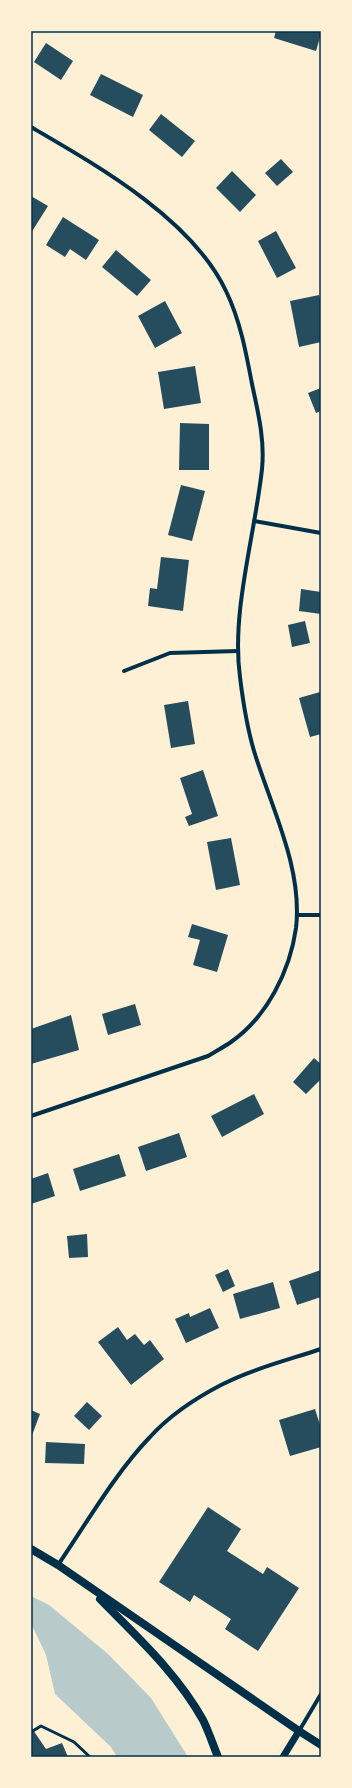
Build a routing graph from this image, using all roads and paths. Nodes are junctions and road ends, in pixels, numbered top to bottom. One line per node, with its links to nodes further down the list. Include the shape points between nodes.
1 (31, 127): 2 (street, via 85,158 163,215 197,247 226,291 244,345 259,419 262,465)
2 (254, 521): 3 (street); 4 (street, via 243,591)
3 (321, 533)
4 (238, 651): 5 (street, via 170,653); 6 (street, via 244,711 292,867)
5 (124, 671)
6 (297, 914): 7 (street); 8 (street, via 289,959 280,981 267,1005 232,1042 208,1056)
7 (321, 915)
8 (31, 1116)
9 (321, 1349): 11 (street, via 247,1373 221,1385 190,1403 163,1425 130,1460)
10 (31, 1549): 11 (main road)
11 (58, 1565): 12 (main road)
12 (86, 1584): 14 (main road); 18 (main road, via 147,1646 187,1695 203,1720)
13 (321, 1694): 14 (street)
14 (299, 1731): 16 (main road); 19 (street)
15 (31, 1732): 17 (lane, via 41,1726 74,1742)
16 (321, 1744)
17 (90, 1757)
18 (218, 1757)
19 (283, 1757)

